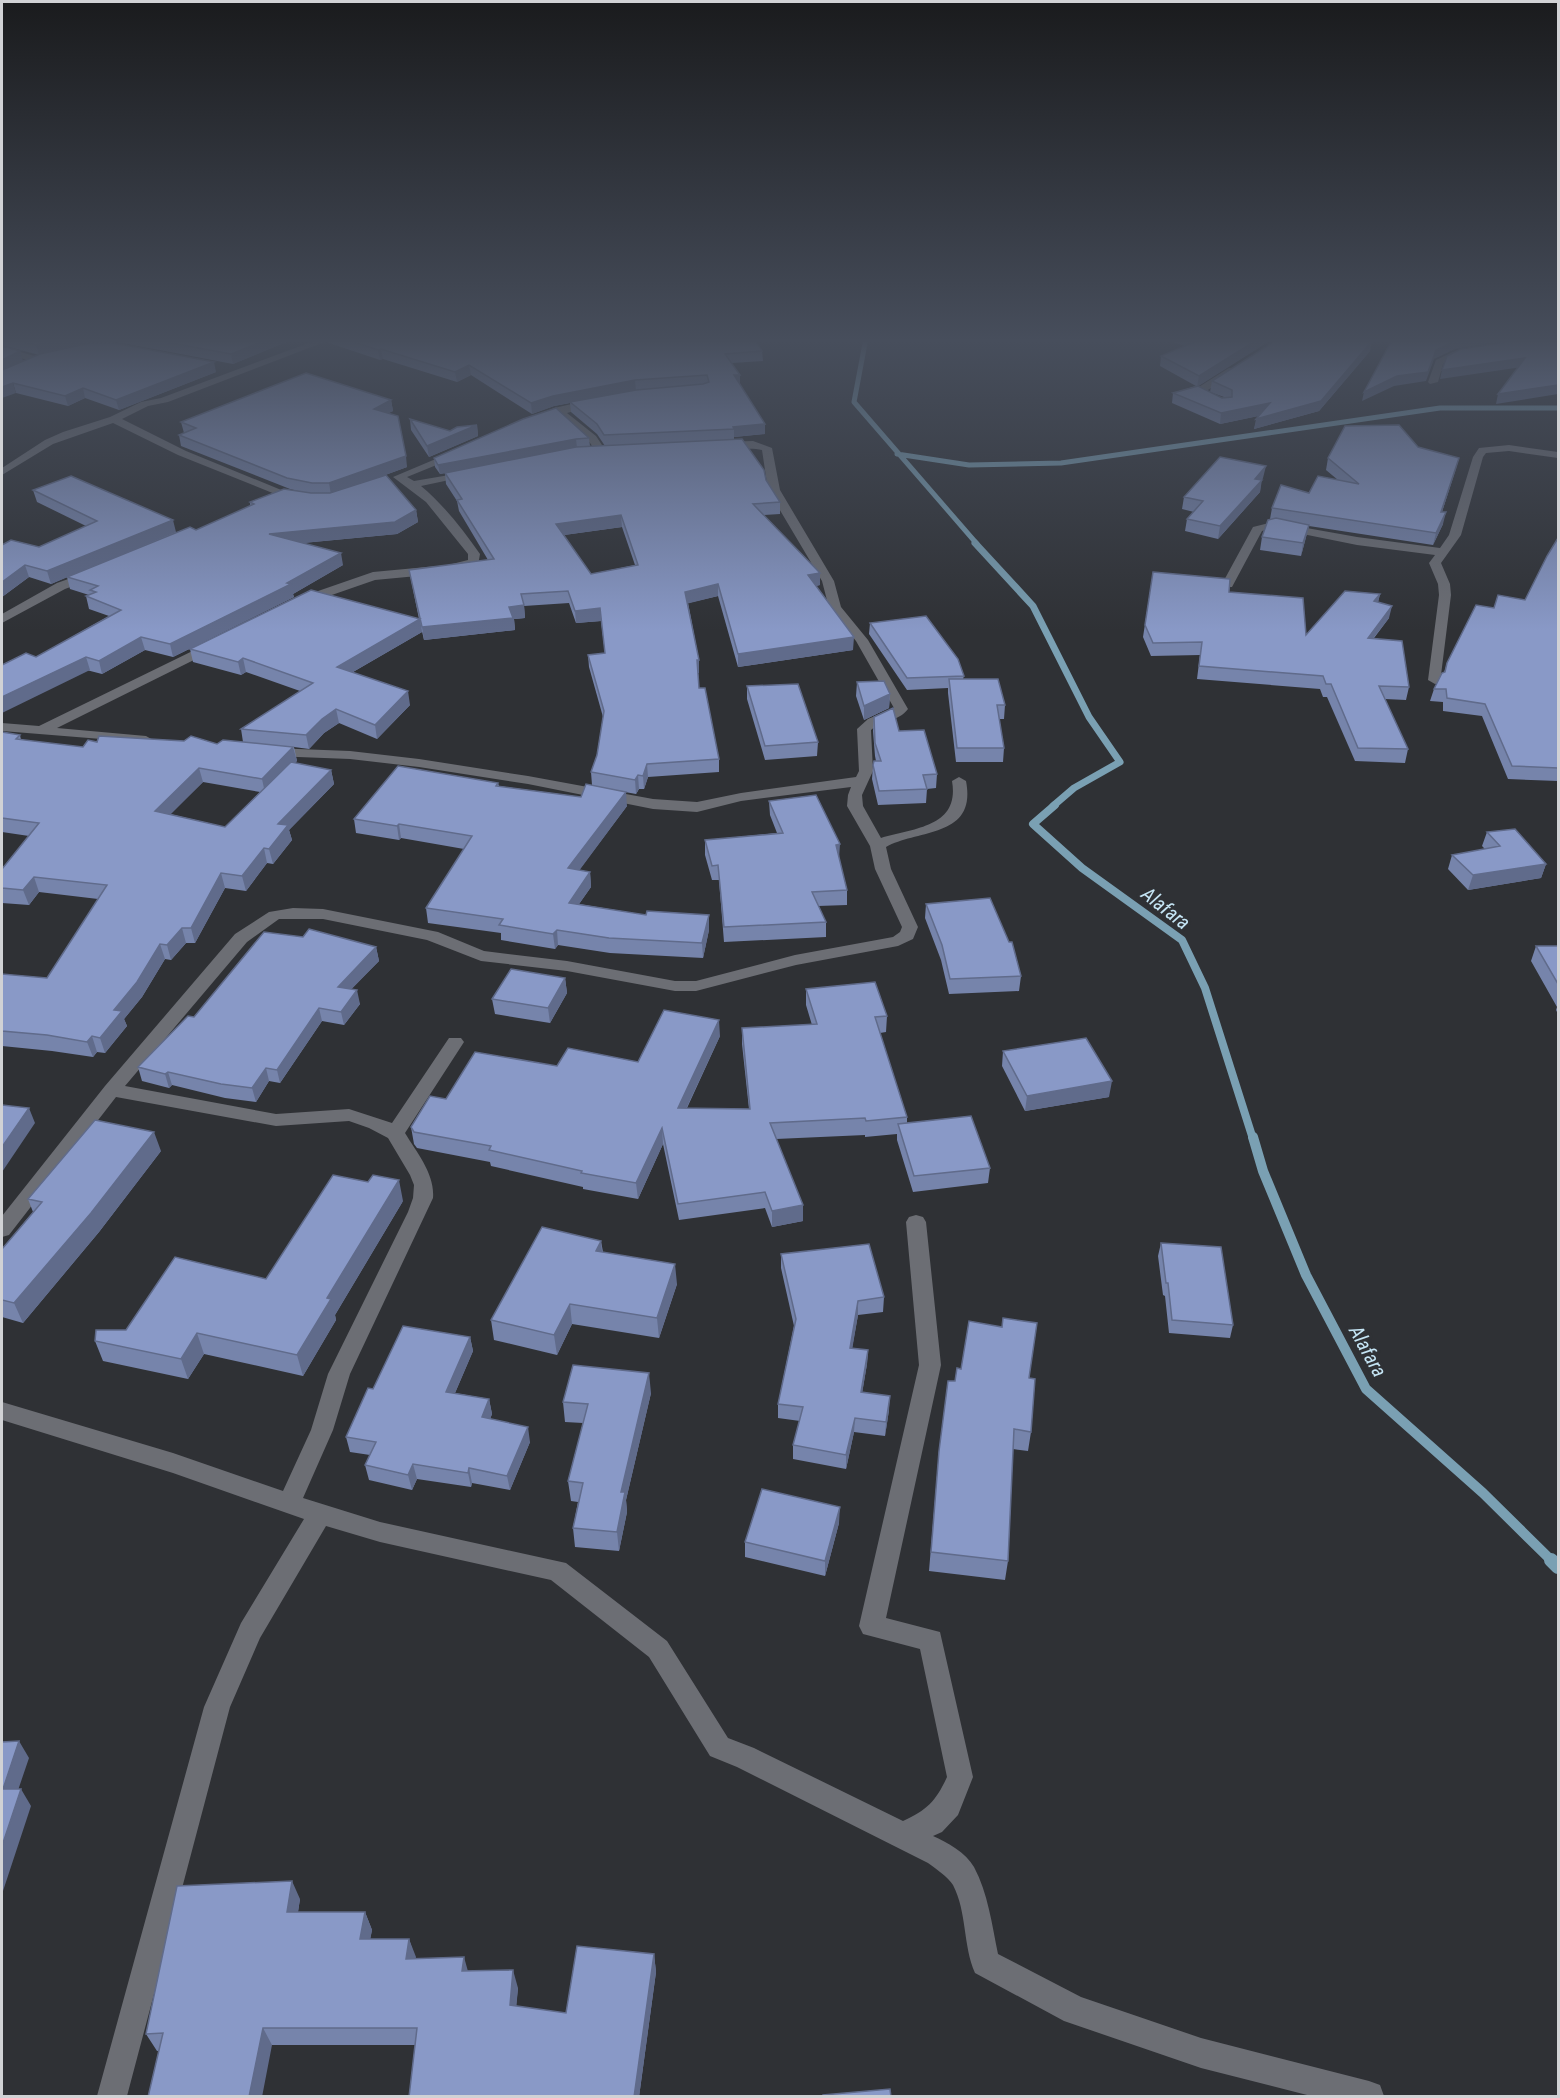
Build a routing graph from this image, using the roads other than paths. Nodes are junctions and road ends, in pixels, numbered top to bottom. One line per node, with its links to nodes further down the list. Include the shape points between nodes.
1 (63, 436): 8 (street)
2 (148, 436): 11 (street, via 290,495)
3 (589, 436): 6 (street)
4 (716, 445): 23 (street, via 753,444 767,448 774,490 828,581 836,608 862,640 901,709 864,729 866,771)
5 (464, 450): 10 (street, via 392,479)
6 (601, 451)
7 (1558, 455): 12 (street, via 1509,448 1484,450 1478,457 1455,535)
8 (2, 472)
9 (476, 472): 10 (street)
10 (412, 485): 15 (street, via 456,529 474,554 474,562 449,569 373,576)
11 (256, 507)
12 (1443, 552): 14 (street, via 1357,542 1273,525 1257,529); 18 (street, via 1435,563 1445,595)
13 (105, 569): 16 (street, via 61,586)
14 (1228, 584)
15 (290, 607)
16 (2, 619)
17 (228, 638): 20 (street)
18 (1435, 680)
19 (2, 727): 20 (street)
20 (44, 729): 21 (street)
21 (160, 741)
22 (254, 750): 23 (street, via 419,763 653,804 697,807 741,796)
23 (861, 781): 25 (street, via 855,806)
24 (959, 781): 25 (street, via 962,801 943,823)
25 (878, 846): 27 (street, via 883,869 910,927 907,935 890,943 795,960 696,986 481,956 432,936 323,914 274,915 241,938)
26 (455, 1042): 28 (street)
27 (112, 1090): 28 (street, via 276,1120 350,1115); 30 (street)
28 (395, 1133): 32 (street, via 420,1175 423,1198 339,1374 322,1430)
29 (916, 1222): 34 (street, via 930,1365 872,1626 931,1640 960,1777 948,1805 932,1822)
30 (2, 1230)
31 (2, 1411): 32 (street)
32 (290, 1503): 33 (street)
33 (320, 1514): 34 (street, via 380,1532 557,1571 658,1649 719,1747); 35 (street, via 250,1631 217,1707)
34 (901, 1836): 36 (street, via 938,1853 963,1875 974,1906 985,1964 1075,2010 1201,2053)
35 (112, 2097)
36 (1369, 2097)

